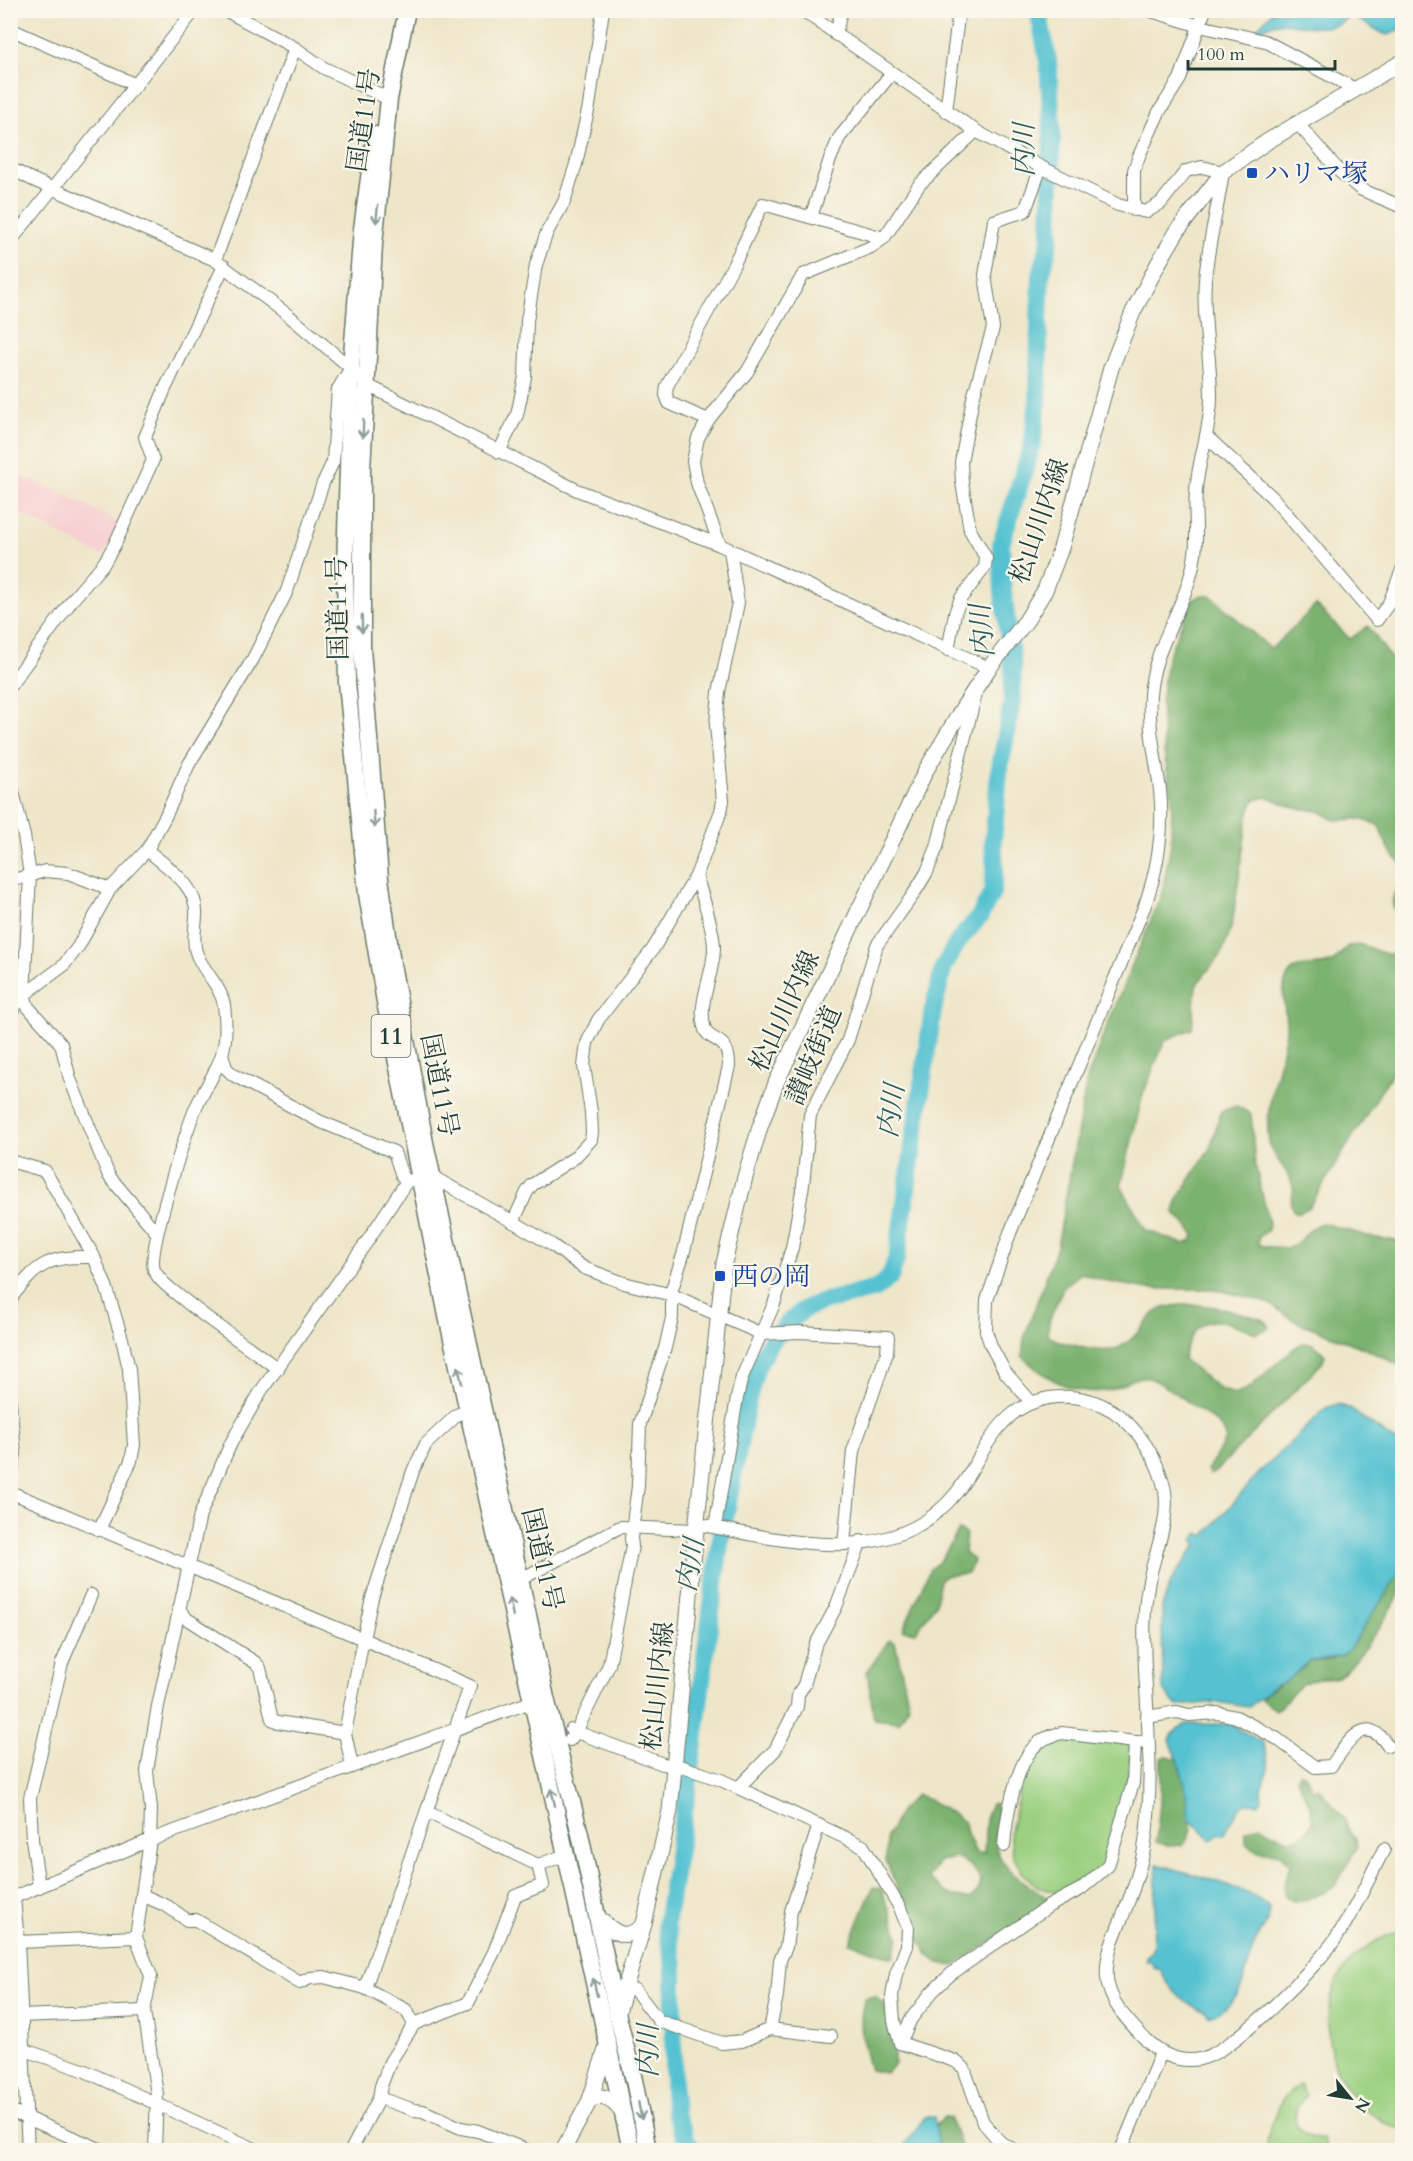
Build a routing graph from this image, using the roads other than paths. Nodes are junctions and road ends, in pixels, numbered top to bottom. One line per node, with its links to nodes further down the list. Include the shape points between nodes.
1 (195, 10): 17 (street)
2 (225, 10): 14 (street)
3 (395, 10): 19 (highway, 国道11号 / 11)
4 (406, 10): 19 (highway, 国道11号 / 11)
5 (603, 10): 37 (street, via 576,164 536,265 527,321 525,377 517,416)
6 (802, 10): 13 (street)
7 (841, 10): 13 (street)
8 (959, 10): 20 (street)
9 (1148, 10): 11 (street)
10 (1204, 10): 11 (street)
11 (1200, 26): 18 (street, via 1265,41); 28 (street, via 1180,79 1138,156)
12 (10, 29): 17 (street)
13 (836, 35): 16 (street)
14 (295, 48): 19 (street, via 324,68); 32 (street)
15 (1402, 62): 18 (main road, 松山川内線)
16 (892, 73): 20 (street); 29 (street, via 839,138)
17 (136, 85): 26 (street)
18 (1355, 89): 21 (main road, 松山川内線)
19 (385, 96): 33 (highway, 国道11号 / 11, via 362,229); 34 (highway, 国道11号 / 11, one-way to 34)
20 (946, 111): 22 (street)
21 (1298, 124): 25 (main road, 松山川内線); 27 (street, via 1360,189)
22 (976, 131): 24 (street); 30 (street, via 919,185)
23 (10, 168): 26 (street)
24 (1042, 168): 28 (street); 40 (street, via 1025,211 994,221 985,275 993,328 973,398 962,462 970,530 986,558 985,567 958,605)
25 (1223, 172): 28 (street, via 1202,167 1186,171 1161,203 1146,212); 36 (street, via 1205,281 1211,396); 41 (main road, 松山川内線, via 1178,230 1133,312 1111,368 1061,548 1044,590)
26 (54, 188): 31 (street); 32 (street)
27 (1402, 207)
28 (1134, 210)
29 (812, 217): 30 (street); 35 (street, via 764,204 667,386 669,403)
30 (884, 238): 35 (street, via 803,275 747,372)
31 (10, 242)
32 (220, 263): 33 (street); 43 (street, via 148,430 146,437 153,460 115,544)
33 (351, 368): 34 (street); 45 (street, via 338,389 333,462 287,591 253,659 189,764); 55 (highway, 国道11号 / 11, via 345,567 347,682 367,894)
34 (367, 385): 37 (street); 55 (highway, 国道11号 / 11, one-way to 55, via 362,448 362,649 380,878)
35 (708, 420): 38 (street, via 698,438 693,461 697,483)
36 (1206, 436): 39 (street, via 1273,498 1377,620 1389,603); 65 (street, via 1196,491 1193,570 1159,651 1152,681 1150,737 1161,817 1152,884 1010,1233 987,1300 986,1331 991,1346 1005,1372)
37 (499, 452): 38 (street, via 577,490)
38 (725, 547): 40 (street); 47 (street, via 738,603 716,725 723,801)
39 (1402, 570)
40 (948, 650): 41 (street)
41 (989, 668): 42 (main road, 松山川内線)
42 (978, 685): 61 (main road, 松山川内線, via 926,770 776,1083 732,1225); 62 (street, 讃岐街道, via 937,847 914,895 877,945 848,1040 810,1115 792,1248)
43 (10, 686)
44 (10, 780): 46 (street)
45 (147, 850): 49 (street); 53 (street, via 194,895 197,956 224,1001 226,1030)
46 (30, 875): 48 (street); 49 (street, via 45,871 68,873); 51 (street)
47 (696, 876): 56 (street, via 653,949 598,1020 587,1043 584,1066 591,1140 574,1158 532,1185); 59 (street, via 714,950 705,990 704,1027 707,1034 725,1046 729,1066)
48 (10, 881)
49 (110, 889): 51 (street, via 63,966)
50 (10, 984): 51 (street)
51 (24, 995): 52 (street); 57 (street, via 28,1007 61,1044 70,1079 109,1176)
52 (10, 1012)
53 (222, 1054): 55 (street, via 233,1075 319,1121 394,1152 402,1176); 57 (street, via 194,1112)
54 (10, 1161): 58 (street, via 45,1171)
55 (420, 1179): 56 (street); 63 (street); 66 (highway, 国道11号 / 11)
56 (513, 1222): 59 (street, via 584,1268)
57 (157, 1233): 63 (street, via 153,1267 160,1280)
58 (94, 1257): 60 (street, via 59,1258 45,1264); 72 (street, via 122,1339 134,1428 131,1461)
59 (672, 1295): 61 (street); 69 (street, via 672,1318 665,1348 640,1424)
60 (10, 1299)
61 (718, 1316): 62 (street); 70 (main road, 松山川内線)
62 (766, 1334): 71 (street, 讃岐街道, via 742,1377); 74 (street, via 888,1337 887,1353 853,1451)
63 (278, 1369): 75 (street, via 227,1452 200,1515)
64 (10, 1402): 67 (street, via 15,1455)
65 (1032, 1403): 73 (street, via 1002,1424 945,1505 913,1528 894,1536); 81 (street, via 1057,1396 1098,1403 1123,1418 1144,1442 1157,1466 1166,1503 1144,1617)
66 (475, 1410): 76 (highway, 国道11号 / 11); 79 (street, via 458,1414 426,1444 413,1471 372,1598); 80 (highway, 国道11号 / 11, one-way to 66)
67 (10, 1478)
68 (10, 1492): 72 (street)
69 (633, 1526): 70 (street); 76 (street, via 620,1527); 87 (street, via 609,1665 572,1734)
70 (696, 1527): 71 (street); 87 (main road, 松山川内線)
71 (717, 1527): 74 (street, via 785,1541)
72 (99, 1530): 75 (street)
73 (861, 1541): 74 (street); 88 (street, via 836,1607 815,1646 797,1707 775,1750)
74 (844, 1544)
75 (189, 1568): 78 (street); 79 (street)
76 (521, 1579): 80 (highway, 国道11号 / 11)
77 (90, 1595): 96 (street, via 62,1663 30,1798)
78 (179, 1609): 83 (street, via 187,1619 256,1663 272,1719); 91 (street, via 147,1771)
79 (363, 1640): 82 (street, via 470,1686); 83 (street)
80 (539, 1699): 82 (street); 94 (highway, 国道11号 / 11, one-way to 80); 99 (highway, 国道11号 / 11, via 580,1834)
81 (1147, 1717): 84 (street); 85 (street, via 1177,1712 1236,1717 1276,1738 1316,1767 1331,1766 1363,1730 1378,1733)
82 (454, 1729): 86 (street); 89 (street)
83 (345, 1733): 86 (street)
84 (1142, 1742): 92 (street, via 1062,1733 1039,1743 1018,1778); 111 (street, via 1108,1866 1081,1889 1049,1906 951,1974 911,2019); 114 (street, via 1148,1809 1144,1850 1108,1955 1107,1979 1120,2011)
85 (1388, 1746)
86 (352, 1766): 91 (street)
87 (678, 1766): 88 (street); 100 (main road, 松山川内線)
88 (739, 1787): 90 (street)
89 (427, 1812): 95 (street); 104 (street)
90 (819, 1825): 109 (street, via 791,1911); 111 (street, via 863,1846 908,1928 907,1946 892,1996)
91 (150, 1840): 96 (street); 97 (street)
92 (1004, 1846)
93 (1384, 1849): 114 (street, via 1337,1937 1292,1989 1210,2056 1180,2060)
94 (566, 1855): 95 (street); 112 (highway, 国道11号 / 11, one-way to 94)
95 (538, 1864): 108 (street, via 543,1885 515,1896 494,1952 468,2003)
96 (39, 1887): 98 (street)
97 (144, 1896): 101 (street); 104 (street, via 187,1920 196,1920 300,1983 324,1977)
98 (12, 1898): 102 (street)
99 (597, 1916): 100 (main road, via 621,1935 638,1931); 106 (highway, 国道11号 / 11)
100 (644, 1924): 103 (main road, 松山川内線)
101 (136, 1937): 102 (street); 105 (street, via 151,1976)
102 (18, 1942): 107 (street)
103 (625, 1986): 106 (main road, 松山川内線); 109 (street, via 635,1990 659,2021 722,2043 742,2041)
104 (365, 1988): 108 (street, via 405,2010)
105 (144, 2011): 107 (street); 117 (street)
106 (617, 2013): 112 (main road, 松山川内線); 130 (highway, 国道11号 / 11, one-way to 130)
107 (21, 2016): 113 (street)
108 (414, 2024): 115 (street, via 390,2062)
109 (770, 2029): 110 (street)
110 (831, 2036)
111 (900, 2043): 131 (street, via 955,2061 964,2068 983,2122)
112 (608, 2044): 116 (main road, 松山川内線); 119 (highway, 国道11号 / 11)
113 (17, 2047): 117 (street, via 82,2070); 120 (street)
114 (1161, 2053): 132 (street)
115 (379, 2098): 126 (street); 127 (street)
116 (590, 2100): 119 (main road, via 608,2098); 128 (main road, 松山川内線)
117 (156, 2104): 121 (street); 124 (street)
118 (10, 2111): 120 (street)
119 (624, 2115): 129 (highway, 国道11号 / 11)
120 (26, 2116): 122 (street); 123 (street)
121 (235, 2146): 125 (street)
122 (95, 2149)
123 (28, 2151)
124 (154, 2151)
125 (257, 2151)
126 (351, 2151)
127 (527, 2151)
128 (563, 2151)
129 (631, 2151)
130 (648, 2151)
131 (1014, 2151)
132 (1121, 2151)

